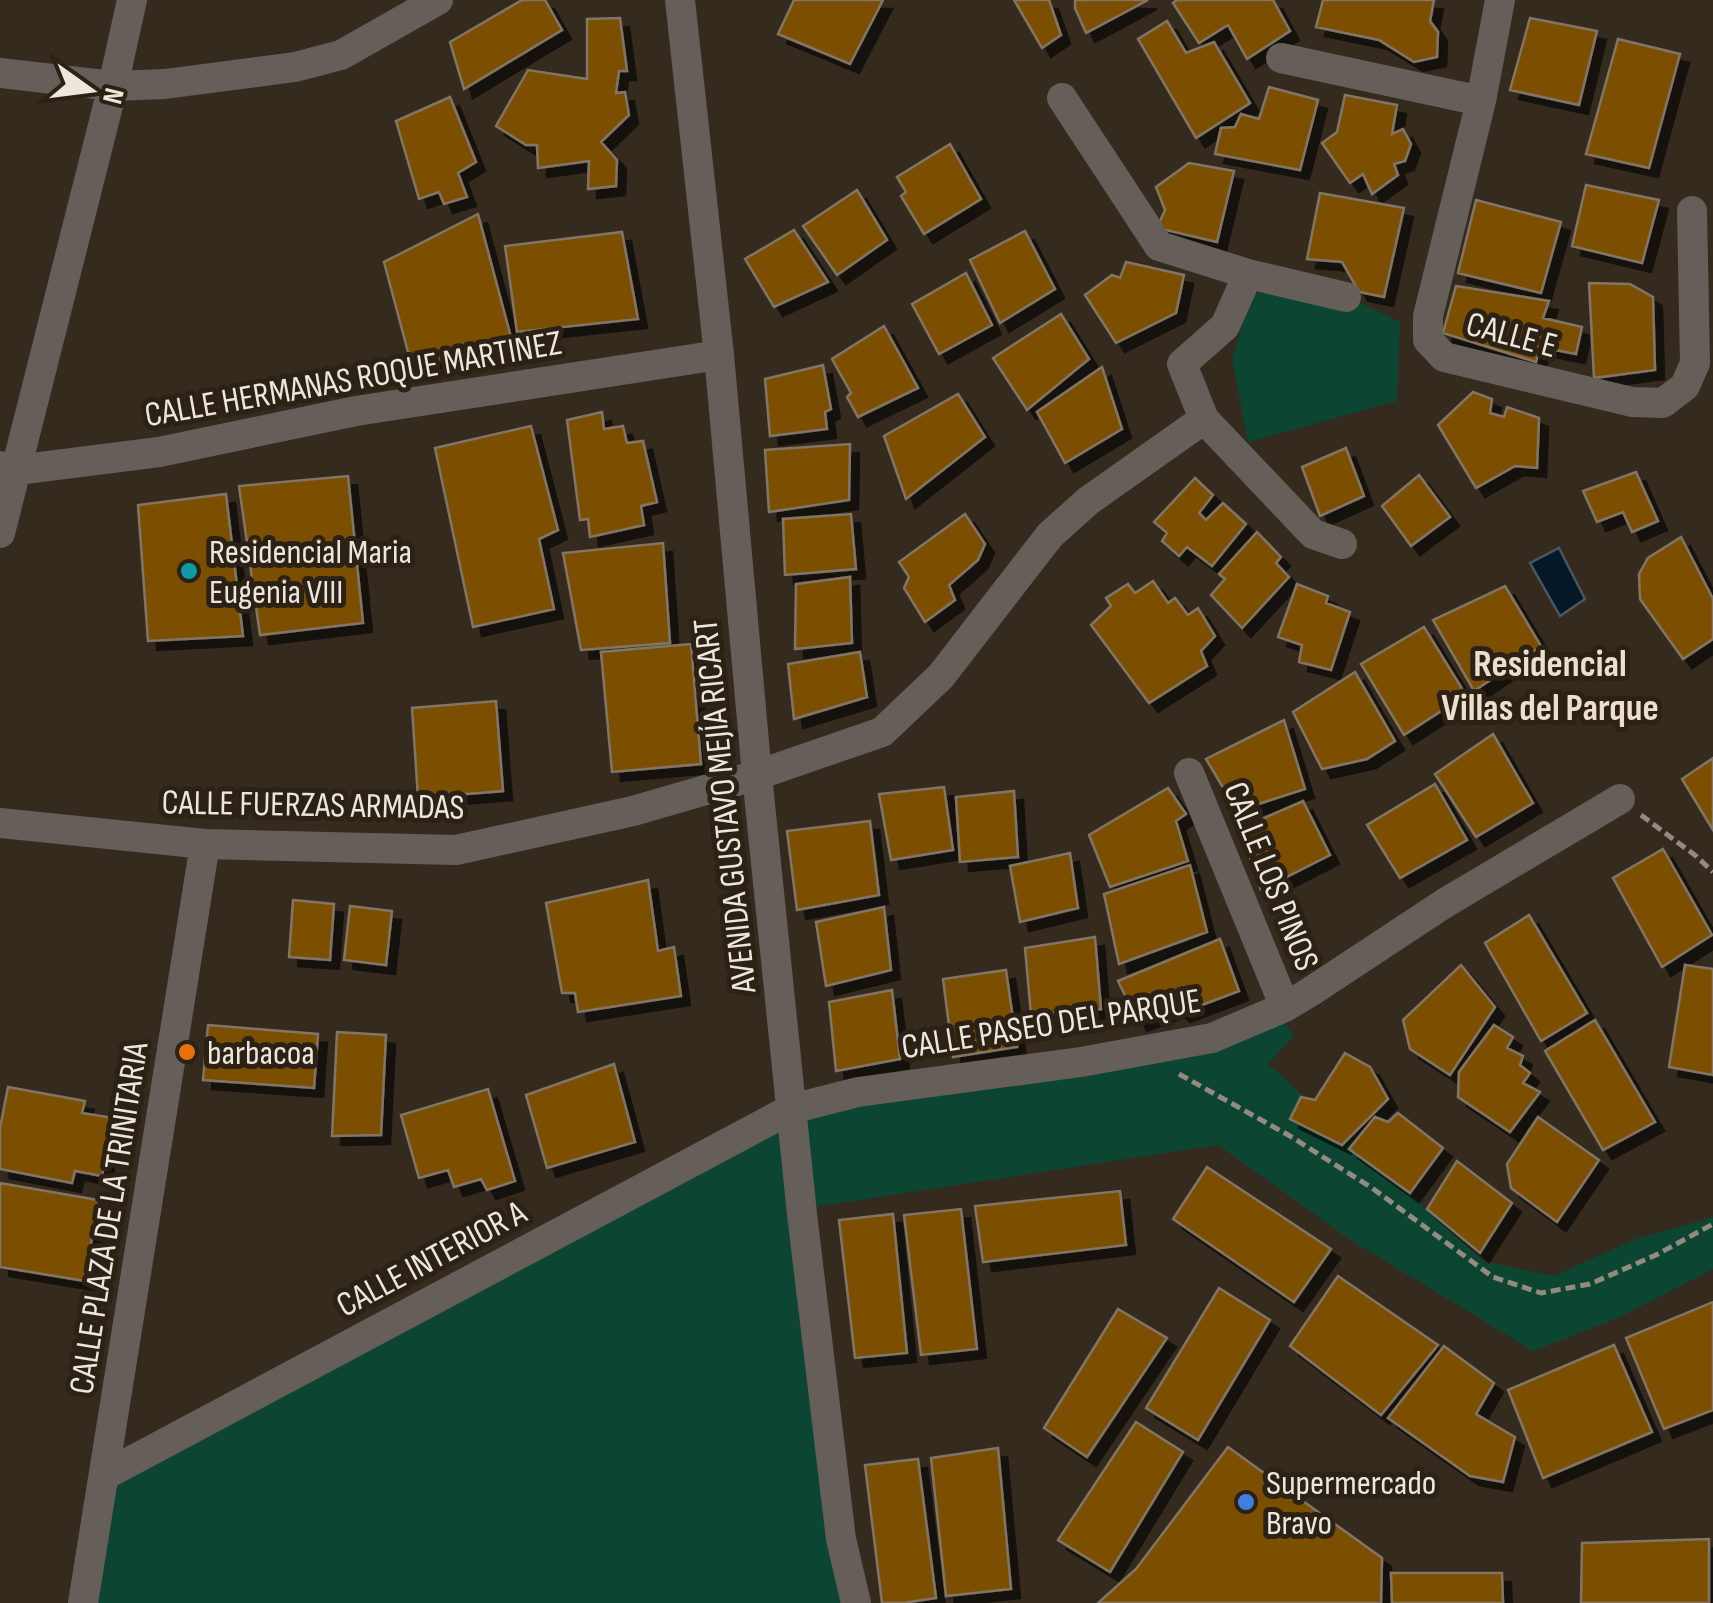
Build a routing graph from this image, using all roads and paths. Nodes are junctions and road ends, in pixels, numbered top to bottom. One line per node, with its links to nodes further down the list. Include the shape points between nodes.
1 (132, 0): 7 (street)
2 (438, 0): 7 (street, via 341,54 310,63)
3 (680, 0): 13 (street, AVENIDA GUSTAVO MEJÍA RICART)
4 (1500, 0): 9 (street, CALLE E)
5 (1281, 58): 9 (street)
6 (0, 73): 7 (street)
7 (112, 86): 15 (street)
8 (1062, 98): 11 (street, via 1159,246)
9 (1481, 101): 10 (street, CALLE E, via 1428,316 1428,340 1444,357 1632,402 1664,403 1685,386 1694,363)
10 (1692, 210)
11 (1248, 274): 12 (street); 14 (street, via 1225,326 1182,364)
12 (1346, 297)
13 (720, 355): 15 (street, CALLE HERMANAS ROQUE MARTINEZ, via 356,411 160,452); 19 (street, AVENIDA GUSTAVO MEJÍA RICART)
14 (1204, 419): 17 (street, via 1313,534); 19 (street, CALLE FUERZAS ARMADAS, via 1050,535 941,676 882,732)
15 (9, 468): 16 (street)
16 (0, 533)
17 (1342, 544)
18 (1189, 774): 24 (street, CALLE LOS PINOS)
19 (757, 776): 22 (street, CALLE FUERZAS ARMADAS, via 456,850); 26 (street, AVENIDA GUSTAVO MEJÍA RICART)
20 (1620, 799): 23 (path); 24 (street, CALLE PASEO DEL PARQUE)
21 (0, 823): 22 (street, CALLE FUERZAS ARMADAS)
22 (205, 844): 28 (street, CALLE PLAZA DE LA TRINITARIA)
23 (1713, 872)
24 (1285, 1007): 26 (street, CALLE PASEO DEL PARQUE, via 1212,1038 858,1092)
25 (1154, 1057): 26 (street); 27 (path, via 1372,1188 1494,1277 1541,1293 1590,1284)
26 (792, 1113): 28 (street, CALLE INTERIOR A); 30 (street, AVENIDA GUSTAVO MEJÍA RICART, via 841,1539)
27 (1713, 1224)
28 (105, 1474): 29 (street, CALLE PLAZA DE LA TRINITARIA)
29 (82, 1603)
30 (856, 1603)

